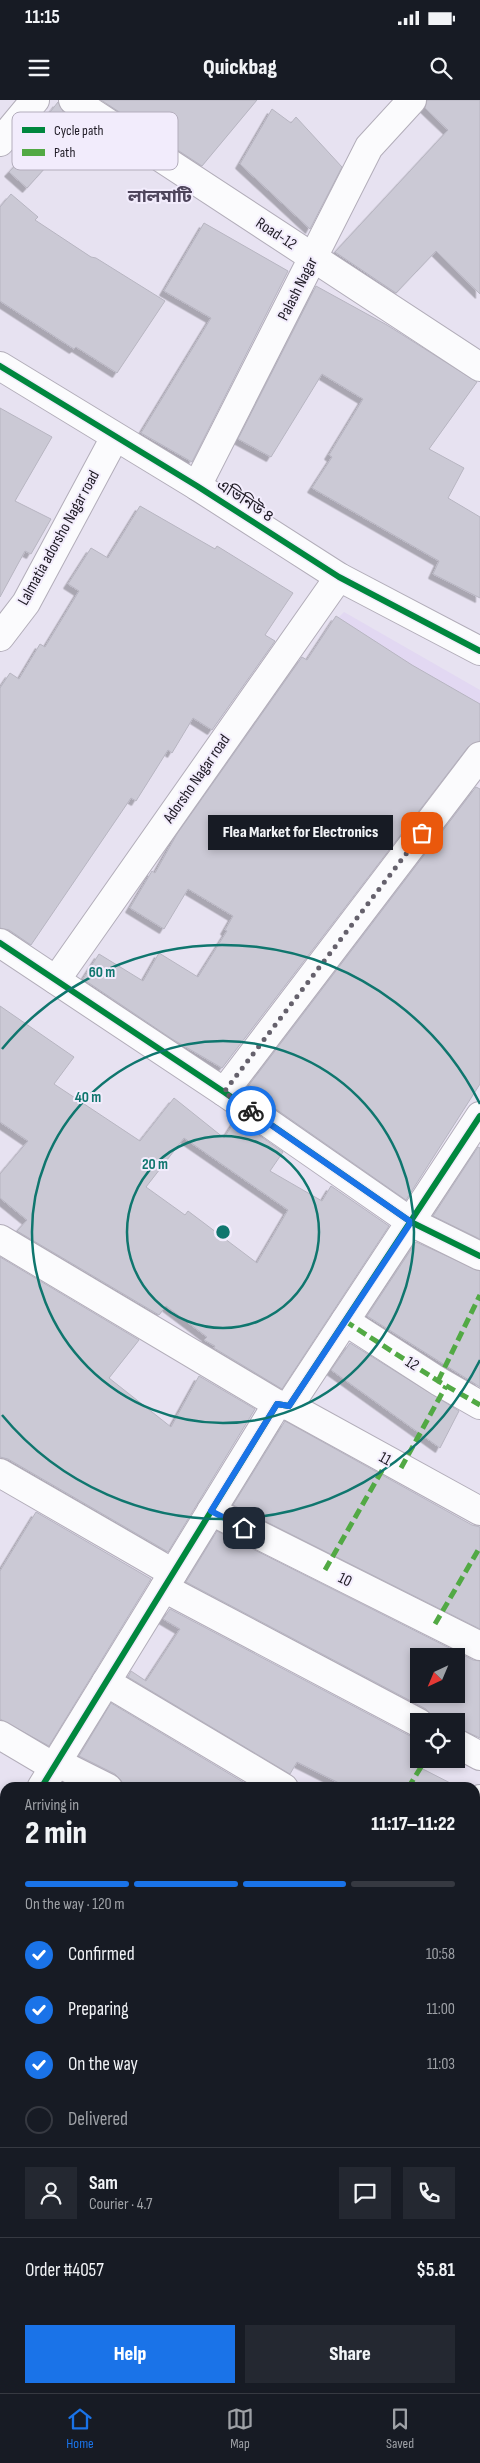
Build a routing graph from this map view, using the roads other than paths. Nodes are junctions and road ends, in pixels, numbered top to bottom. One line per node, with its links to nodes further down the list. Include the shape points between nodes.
1 (34, 100): 4 (street)
2 (73, 100): 5 (street, Road-12)
3 (412, 100): 9 (street, Palash Nagar, via 369,147)
4 (24, 112)
5 (91, 112)
6 (12, 127): 7 (street)
7 (0, 142)
8 (178, 170): 9 (street, Road-12)
9 (313, 259): 11 (street, Road-12); 13 (street, Palash Nagar)
10 (0, 366): 12 (street, এভিনিউ ৪)
11 (480, 367)
12 (115, 437): 13 (street, এভিনিউ ৪); 15 (street, Lalmatia adorsho Nagar road, via 26,603)
13 (197, 486): 14 (street, এভিনিউ ৪)
14 (339, 577): 16 (street, এভিনিউ ৪); 19 (street, Adorsho Nagar road)
15 (0, 637)
16 (480, 651)
17 (480, 756): 20 (street)
18 (0, 943): 19 (street)
19 (56, 980): 20 (street)
20 (224, 1092): 22 (street)
21 (478, 1125): 22 (street)
22 (411, 1222): 24 (street); 25 (street)
23 (0, 1239): 26 (street, 11)
24 (480, 1256)
25 (345, 1321): 26 (street); 27 (street, 12)
26 (283, 1405): 29 (street); 30 (street, 11)
27 (480, 1405)
28 (0, 1473): 31 (street)
29 (211, 1511): 31 (street); 32 (street, 10)
30 (480, 1511)
31 (168, 1581): 33 (street); 34 (street)
32 (480, 1646)
33 (106, 1682): 38 (street); 40 (street)
34 (410, 1719)
35 (0, 1735): 38 (street)
36 (465, 1748): 37 (street)
37 (480, 1756)
38 (48, 1777): 39 (street, via 62,1765)
39 (96, 1782)
40 (274, 1782)

